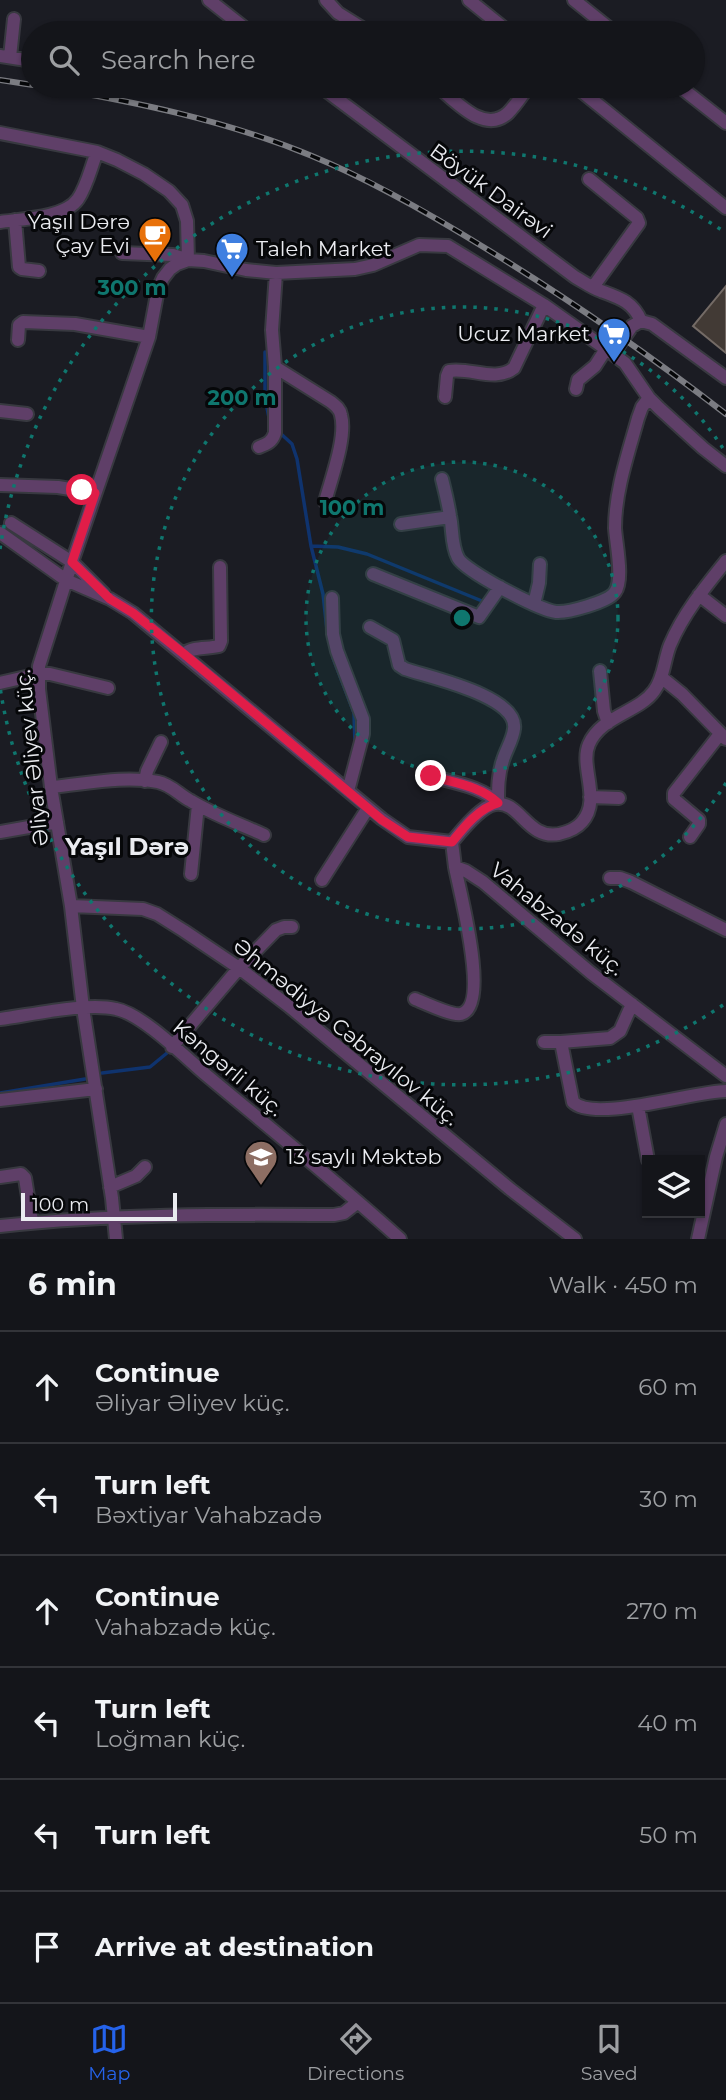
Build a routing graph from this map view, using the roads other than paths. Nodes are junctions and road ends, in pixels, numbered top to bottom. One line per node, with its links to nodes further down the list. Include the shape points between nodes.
1 (209, 0): 6 (street)
2 (326, 0): 7 (street)
3 (469, 0): 8 (street)
4 (574, 0): 9 (street)
5 (14, 19): 10 (street)
6 (236, 21)
7 (351, 21)
8 (495, 21)
9 (600, 21)
10 (5, 57)
11 (336, 98): 27 (street, Böyük Dairəvi)
12 (452, 98): 13 (street, via 488,121 507,114)
13 (519, 98)
14 (590, 98): 20 (street)
15 (695, 98): 16 (street)
16 (726, 123)
17 (0, 133): 18 (street)
18 (97, 152): 21 (street, via 72,206 63,212); 24 (street, via 144,174 177,198 185,213)
19 (589, 179): 27 (street, via 639,223)
20 (726, 208)
21 (15, 220): 22 (street); 25 (street, via 19,267)
22 (0, 222)
23 (122, 253): 24 (street)
24 (188, 260): 26 (street); 30 (street, Əliyar Əliyev küç., via 163,278)
25 (39, 271)
26 (276, 273): 28 (street, via 355,269 419,245 434,244 456,250); 33 (street)
27 (593, 287): 29 (street, Böyük Dairəvi, via 626,300)
28 (544, 305): 32 (street); 36 (street, via 514,368 498,375 449,370)
29 (641, 321): 32 (street); 34 (street, Böyük Dairəvi, via 652,324)
30 (149, 337): 31 (street, via 75,324 23,322); 44 (street, Əliyar Əliyev küç.)
31 (18, 340)
32 (609, 351): 35 (street, via 578,380); 37 (street, via 635,375)
33 (275, 367): 40 (street, via 275,433 270,443); 45 (street, via 331,402 342,416)
34 (726, 378)
35 (576, 389)
36 (445, 397)
37 (649, 398): 41 (street); 60 (street, via 638,418 615,512 619,578 615,594 568,612)
38 (0, 411): 39 (street)
39 (27, 414)
40 (259, 447)
41 (726, 466)
42 (442, 479): 46 (street)
43 (0, 484): 44 (street)
44 (95, 493): 51 (street, Əliyar Əliyev küç.)
45 (325, 502)
46 (450, 517): 48 (street); 56 (street, via 457,557)
47 (10, 523): 51 (street)
48 (401, 524)
49 (0, 533): 55 (street)
50 (726, 561): 57 (street)
51 (72, 562): 55 (street, Əliyar Əliyev küç.); 59 (street)
52 (540, 565): 60 (street)
53 (220, 567): 63 (street, via 219,646)
54 (373, 574): 56 (street, via 479,617)
55 (66, 580): 59 (street); 65 (street, Əliyar Əliyev küç.)
56 (500, 587): 60 (street)
57 (699, 595): 61 (street); 66 (street, via 670,645)
58 (332, 598): 75 (street, via 337,652 363,719)
59 (110, 599): 63 (street)
60 (534, 604)
61 (726, 616)
62 (370, 626): 78 (street, via 393,640 399,665 405,669 471,688 509,713 514,730 502,760)
63 (184, 654): 75 (street)
64 (600, 671): 69 (street)
65 (39, 674): 67 (street); 68 (street); 74 (street, Əliyar Əliyev küç.)
66 (661, 677): 69 (street, via 648,697); 70 (street)
67 (0, 683)
68 (108, 688)
69 (608, 723): 76 (street, via 596,732 587,749)
70 (723, 736): 84 (street, via 674,793 674,799 699,820)
71 (161, 742): 73 (street)
72 (431, 776): 78 (street, via 480,790)
73 (145, 781): 74 (street); 79 (street, via 160,782)
74 (51, 788): 81 (street, Əliyar Əliyev küç.)
75 (348, 791): 80 (street)
76 (590, 797): 77 (street); 78 (street, via 583,821 556,835 536,831 509,806)
77 (620, 797)
78 (498, 803): 85 (street, via 482,811)
79 (198, 805): 83 (street); 87 (street)
80 (368, 808): 85 (street, via 408,837); 89 (street)
81 (57, 821): 82 (street); 90 (street, Əliyar Əliyev küç.)
82 (0, 832)
83 (264, 835)
84 (690, 837)
85 (452, 842): 86 (street, Vahabzadə küç.)
86 (455, 867): 94 (street, via 471,936 470,1007 458,1015); 95 (street, Vahabzadə küç., via 483,882)
87 (191, 874)
88 (610, 878): 92 (street, via 632,881)
89 (323, 880)
90 (71, 906): 93 (street, Əhmədiyyə Cəbrayılov küç., via 143,909); 96 (street, Əliyar Əliyev küç.)
91 (292, 927): 93 (street, via 276,930)
92 (726, 930)
93 (239, 968): 100 (street); 117 (street, Əhmədiyyə Cəbrayılov küç.)
94 (415, 999)
95 (632, 1004): 99 (street, via 620,1031 610,1038); 101 (street, Vahabzadə küç.)
96 (83, 1008): 97 (street, Kəngərli küç.); 100 (street, Kəngərli küç., via 127,1012); 102 (street, Əliyar Əliyev küç.)
97 (0, 1019)
98 (544, 1042): 99 (street)
99 (561, 1042): 105 (street, via 573,1102 578,1107)
100 (172, 1047): 111 (street, Kəngərli küç.)
101 (726, 1076)
102 (96, 1089): 104 (street); 110 (street, Əliyar Əliyev küç.)
103 (726, 1091): 105 (street)
104 (0, 1100)
105 (638, 1106): 107 (street)
106 (726, 1124): 118 (street)
107 (647, 1155)
108 (145, 1167): 110 (street)
109 (0, 1177): 113 (street, via 21,1174 25,1178)
110 (110, 1187): 112 (street, Əliyar Əliyev küç.)
111 (358, 1202): 112 (street, via 334,1215); 116 (street, Kəngərli küç.)
112 (113, 1217): 113 (street); 115 (street, Əliyar Əliyev küç.)
113 (32, 1222): 114 (street)
114 (0, 1226)
115 (116, 1239)
116 (400, 1239)
117 (575, 1239)
118 (698, 1239)

